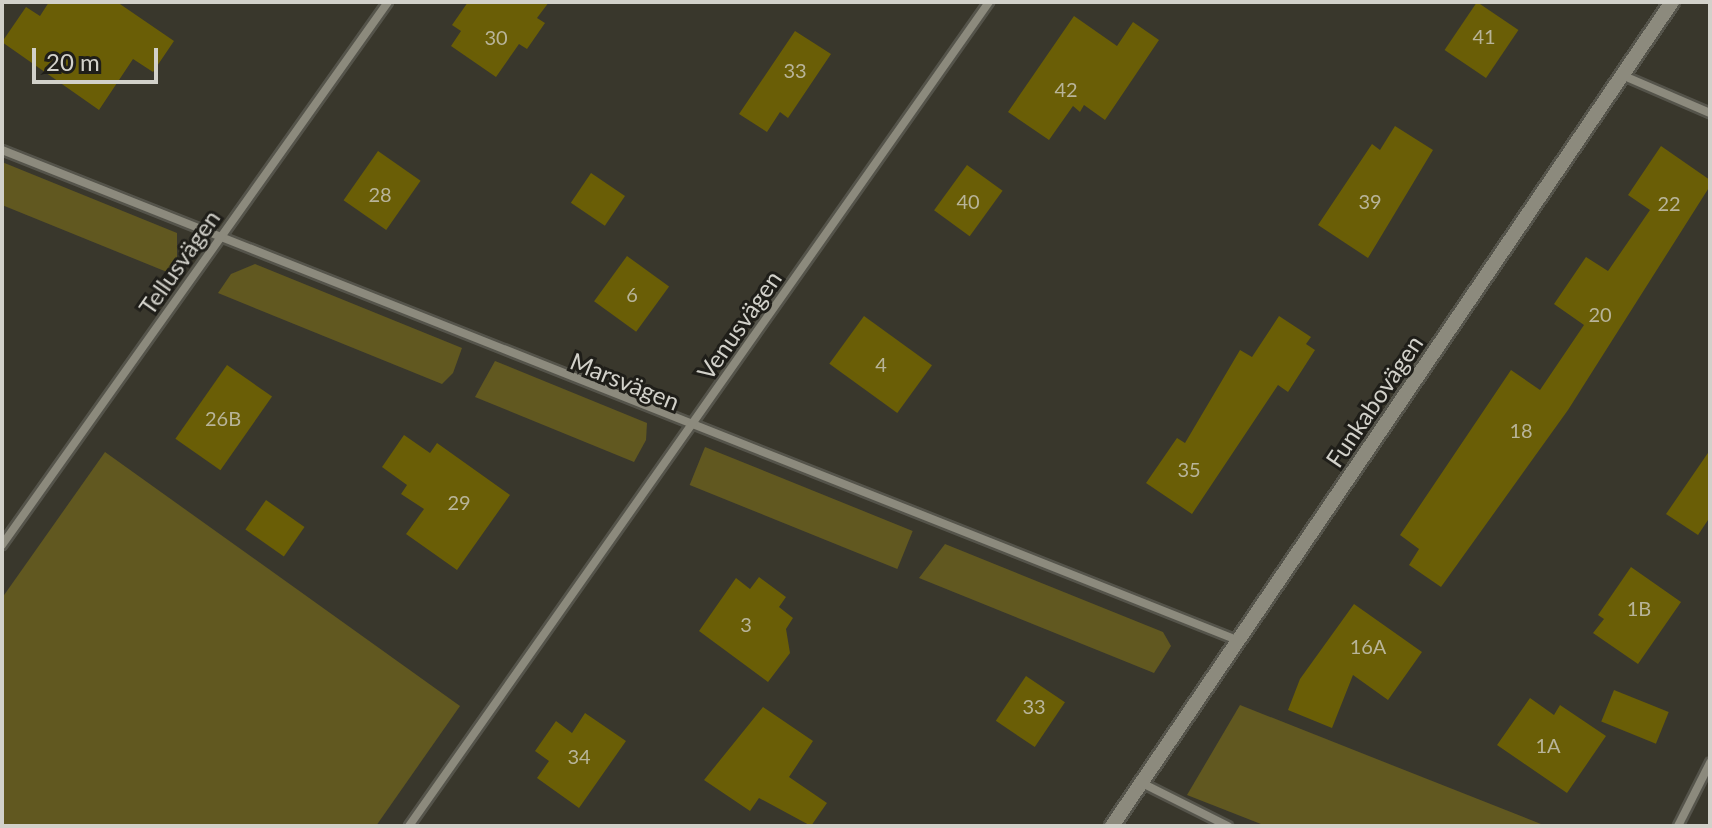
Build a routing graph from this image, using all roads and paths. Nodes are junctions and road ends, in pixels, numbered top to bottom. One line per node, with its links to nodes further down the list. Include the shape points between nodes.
1 (388, 2): 7 (street, Tellusvägen)
2 (989, 2): 8 (street, Venusvägen)
3 (1672, 2): 4 (street, Funkabovägen)
4 (1624, 76): 5 (street); 10 (street, Funkabovägen)
5 (1710, 113)
6 (2, 150): 7 (street, Marsvägen)
7 (218, 241): 8 (street, Marsvägen); 9 (street, Tellusvägen)
8 (691, 429): 10 (street, Marsvägen); 13 (street, Venusvägen)
9 (2, 545)
10 (1237, 640): 12 (street, Funkabovägen)
11 (1710, 763): 16 (street)
12 (1142, 783): 14 (street, Funkabovägen); 15 (street)
13 (409, 826)
14 (1112, 826)
15 (1228, 826)
16 (1678, 826)

